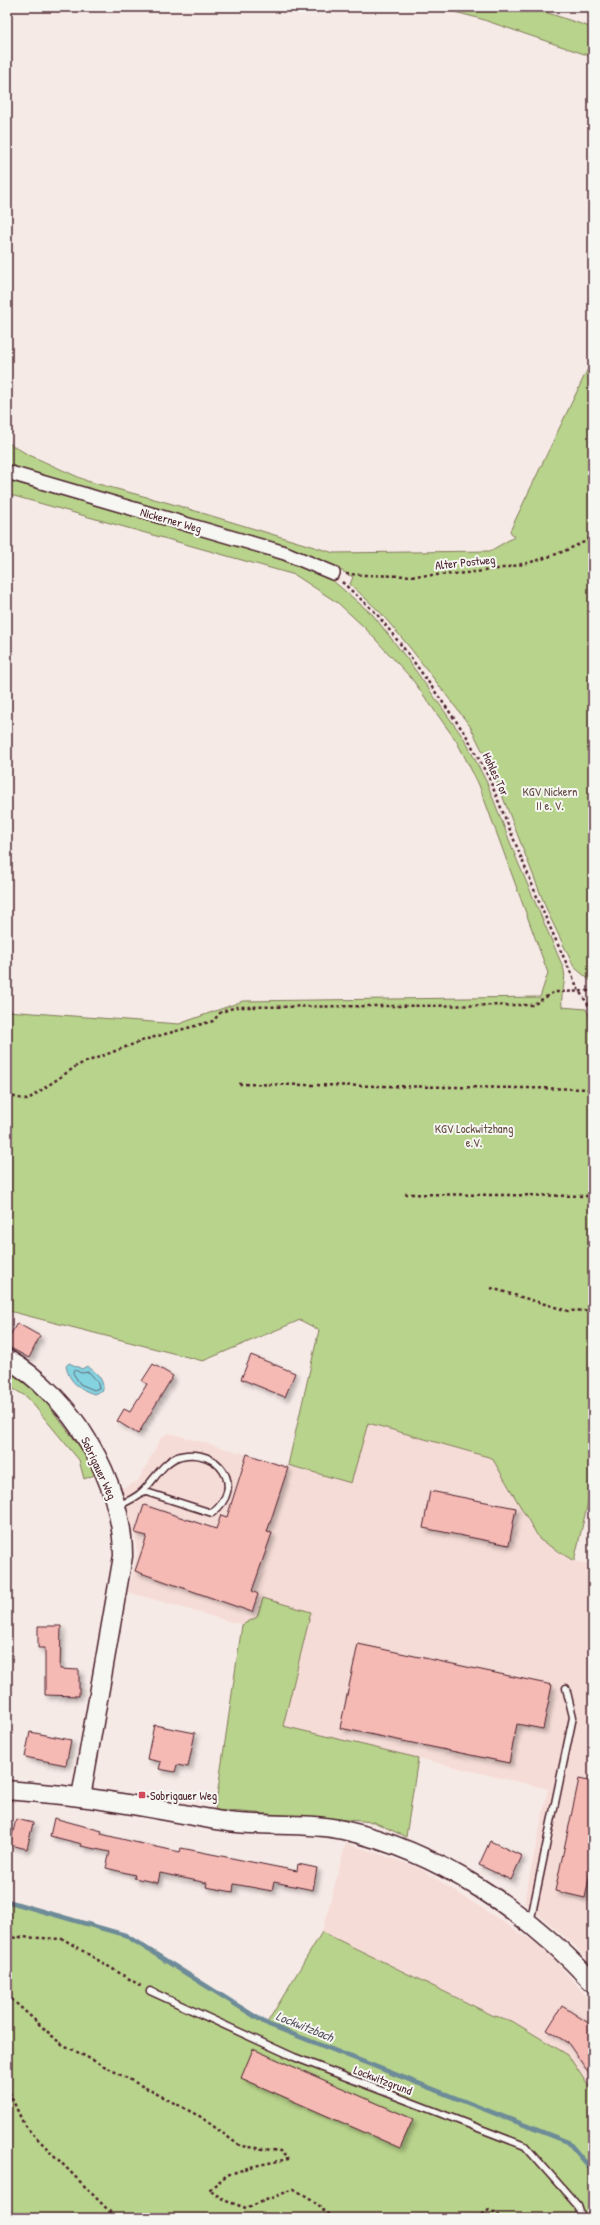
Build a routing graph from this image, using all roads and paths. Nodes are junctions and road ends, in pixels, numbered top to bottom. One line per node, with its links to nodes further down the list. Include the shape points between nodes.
1 (7, 472): 3 (street, Nickerner Weg, via 285,553)
2 (593, 536): 3 (path, Alter Postweg, via 552,556 482,571 393,577)
3 (333, 573): 4 (path, Hohles Tor, via 376,614 409,655 466,735 489,778 544,914)
4 (579, 991): 5 (path); 6 (path, Hohles Tor); 9 (path, via 554,992 533,1005 236,1007 221,1012 213,1021 147,1039 78,1065 27,1100)
5 (593, 991)
6 (593, 1012)
7 (239, 1084): 8 (path)
8 (593, 1089)
9 (7, 1095)
10 (405, 1194): 11 (path)
11 (593, 1196)
12 (491, 1288): 13 (path, via 568,1311)
13 (593, 1310)
14 (7, 1359): 16 (main road, Sobrigauer Weg, via 36,1378 79,1427 92,1446)
15 (143, 1491): 15 (lane, via 168,1462 180,1456 196,1455 212,1460 222,1468 228,1478 226,1498 212,1513); 16 (lane)
16 (117, 1506): 19 (main road, Sobrigauer Weg, via 123,1533 123,1556)
17 (566, 1688): 20 (lane, via 573,1717)
18 (7, 1790): 19 (main road)
19 (81, 1797): 20 (main road, via 230,1822 342,1830 385,1842 422,1857 500,1902)
20 (530, 1924): 22 (main road, via 575,1963)
21 (7, 1939): 23 (path, via 63,1939)
22 (593, 1983)
23 (150, 1991): 30 (lane, Lockwitzgrund, via 294,2057 525,2146 578,2206)
24 (7, 1995): 27 (path, via 60,2043 200,2117 240,2146 280,2151 288,2159 226,2175 209,2190 246,2208 294,2189 311,2199 325,2212)
25 (7, 2087): 26 (path, via 24,2125)
26 (116, 2218)
27 (338, 2218)
28 (477, 2218): 29 (path, via 489,2210)
29 (504, 2218)
30 (582, 2218)

